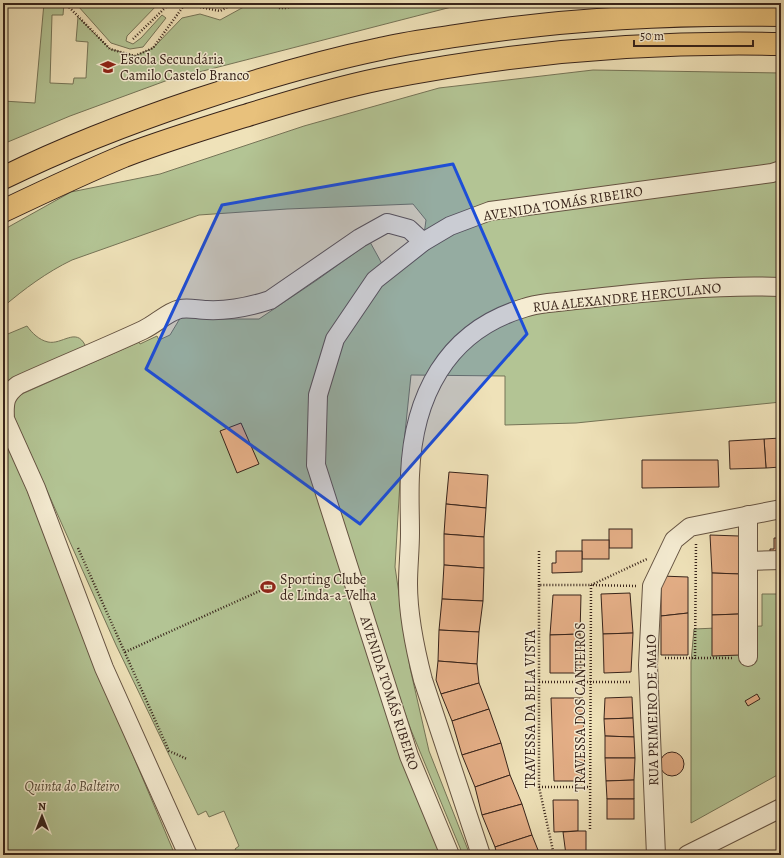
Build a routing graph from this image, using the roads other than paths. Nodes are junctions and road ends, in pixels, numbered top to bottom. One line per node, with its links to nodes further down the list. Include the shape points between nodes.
1 (781, 15): 4 (highway, via 696,15 590,20 495,29 380,49 270,77 132,122)
2 (781, 44): 5 (highway, via 718,43 559,53 495,59 378,80 270,108 156,145 85,173)
3 (781, 170): 6 (street, AVENIDA TOMÁS RIBEIRO, via 490,211 450,226)
4 (3, 178)
5 (3, 211)
6 (423, 242): 14 (street, via 408,229 387,223 360,238 270,300 236,309 180,309 144,330 18,385 5,399 5,419 36,488 104,668); 15 (street, AVENIDA TOMÁS RIBEIRO, via 375,280 335,339 318,395 316,465 408,756)
7 (781, 287): 16 (street, RUA ALEXANDRE HERCULANO, via 736,286 697,289 525,307 498,318 473,333 448,356 432,382 420,410 412,449 408,585 412,624 418,663)
8 (781, 509): 9 (street, RUA PRIMEIRO DE MAIO)
9 (748, 515): 10 (street); 17 (street, RUA PRIMEIRO DE MAIO, via 690,526 674,540 652,586 648,682)
10 (748, 560): 11 (street); 12 (street)
11 (781, 560)
12 (748, 657)
13 (781, 808): 18 (street)
14 (188, 855)
15 (450, 855)
16 (481, 855)
17 (656, 855)
18 (687, 855)

